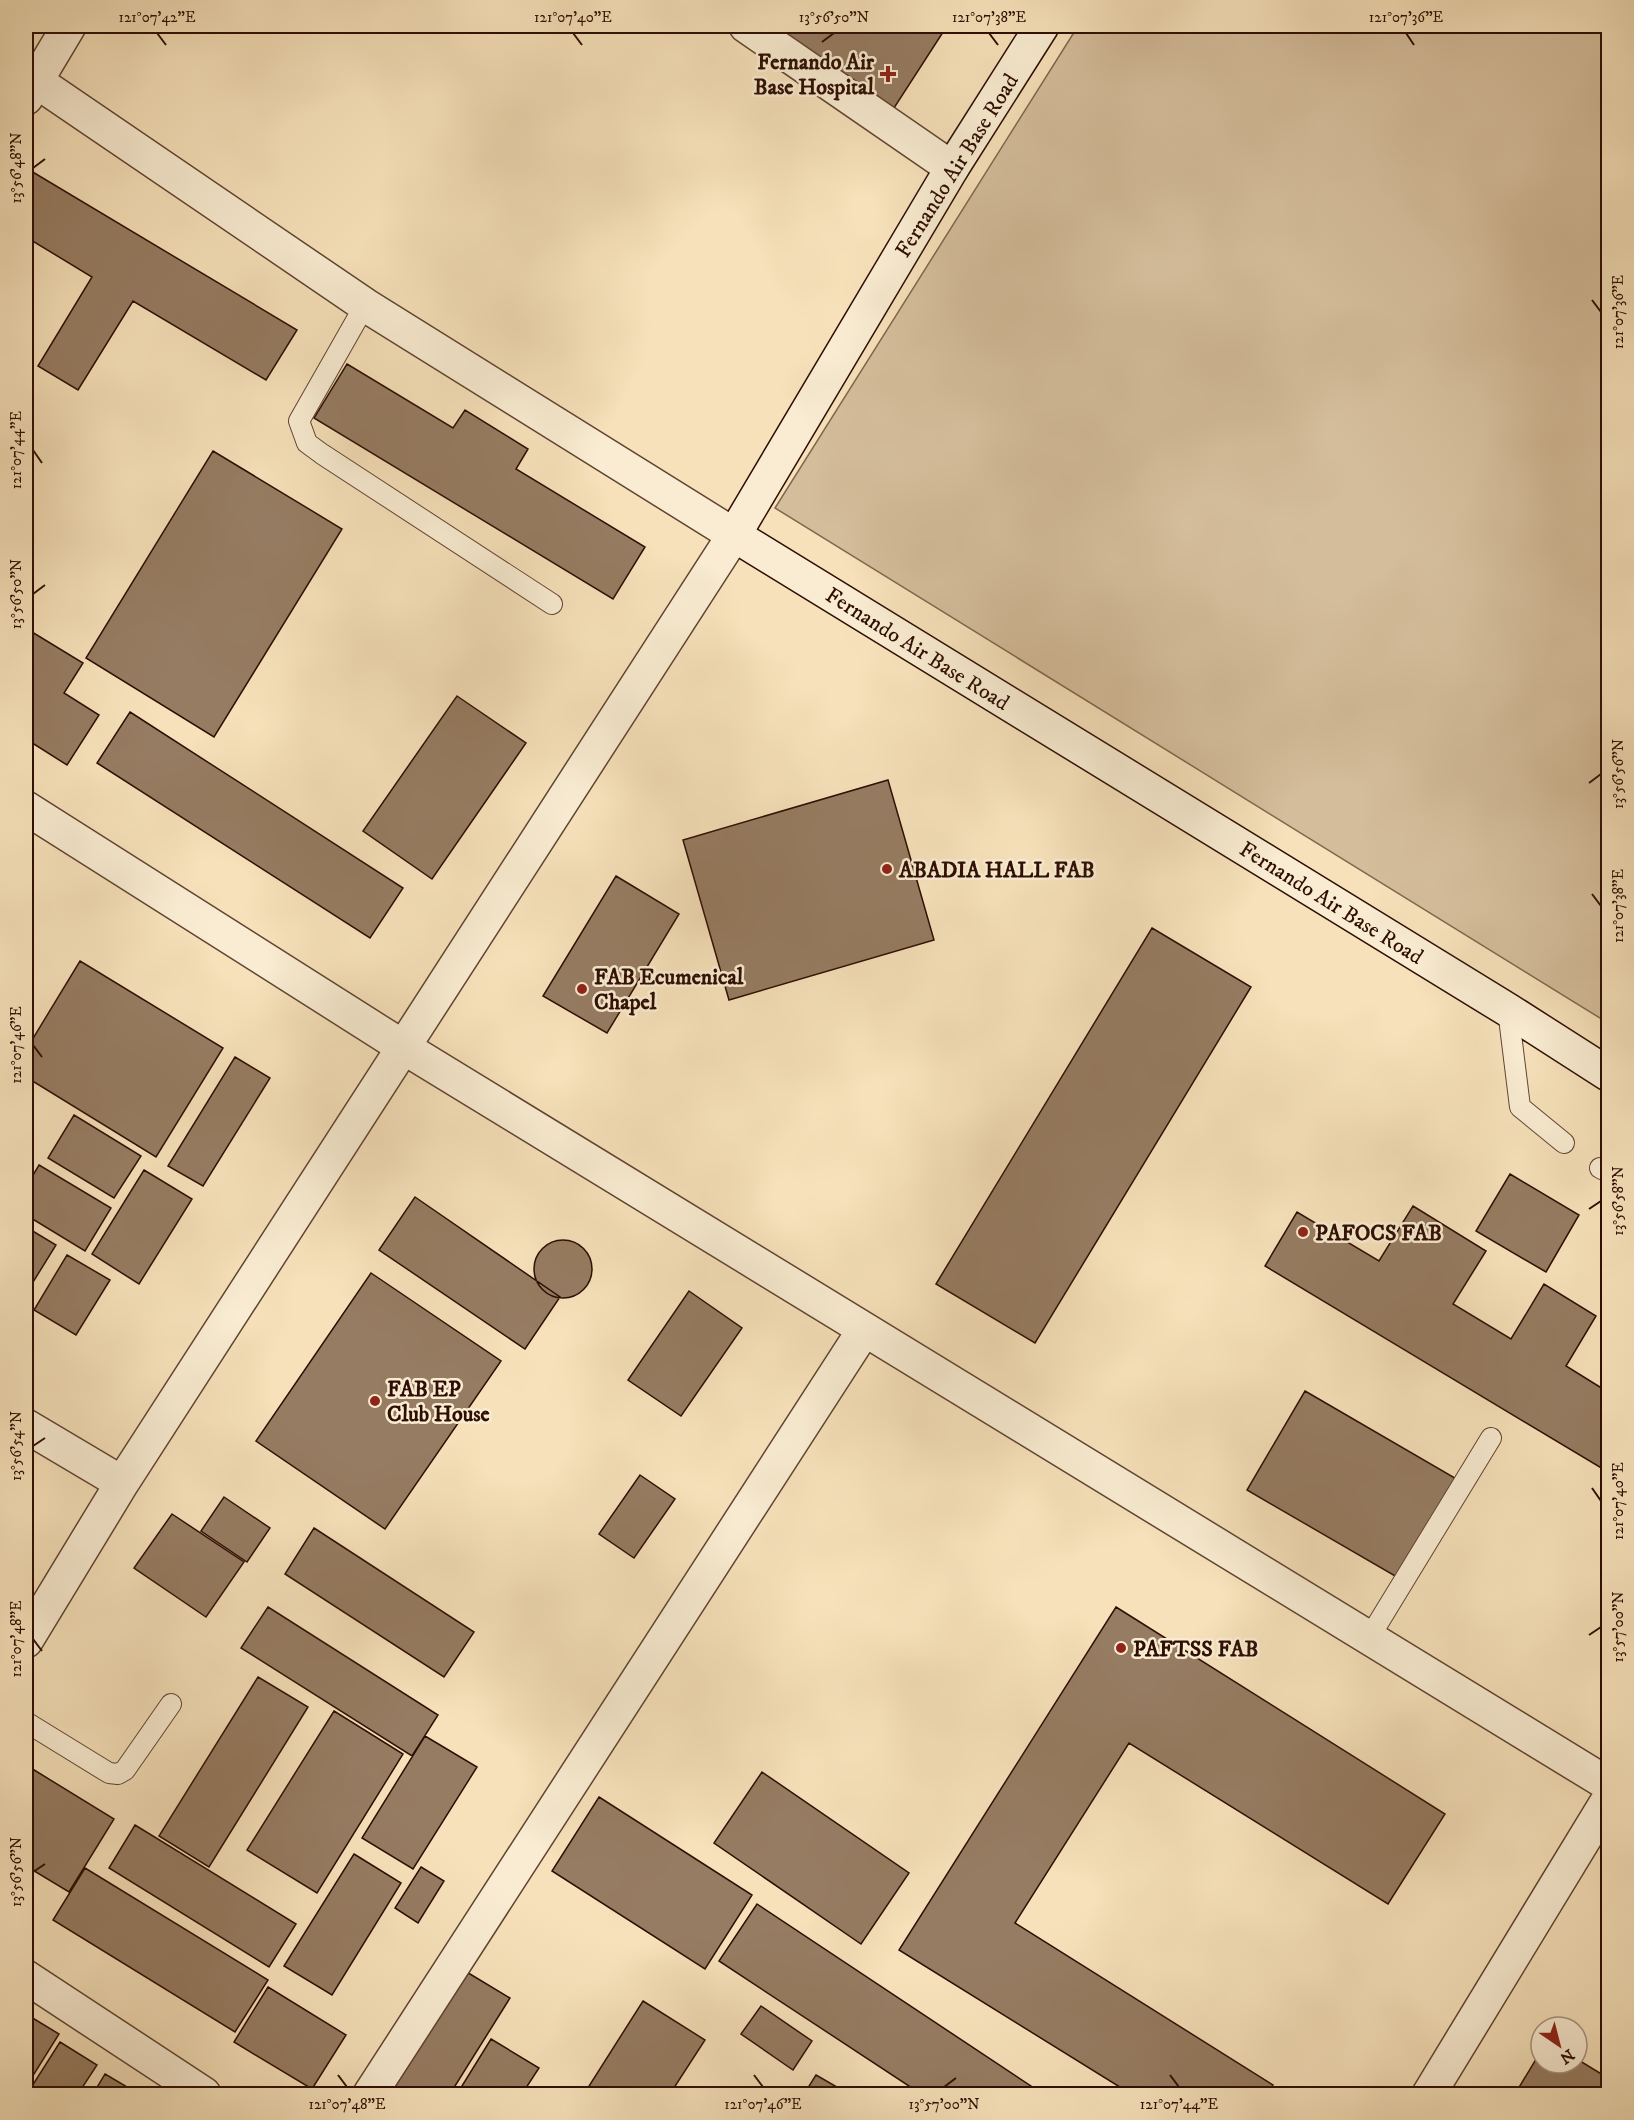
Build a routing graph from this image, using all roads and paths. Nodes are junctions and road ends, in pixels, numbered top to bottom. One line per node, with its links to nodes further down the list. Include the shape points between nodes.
1 (69, 26): 4 (street)
2 (746, 26): 5 (street)
3 (1042, 26): 5 (street, Fernando Air Base Road)
4 (31, 89): 6 (street)
5 (952, 168): 7 (street, Fernando Air Base Road)
6 (365, 305): 7 (street); 8 (lane, via 299,421 307,442)
7 (734, 535): 10 (street, Fernando Air Base Road); 11 (street)
8 (552, 604)
9 (26, 808): 11 (street)
10 (1508, 1010): 12 (street, Fernando Air Base Road); 13 (lane, via 1520,1107)
11 (403, 1047): 14 (street); 17 (street)
12 (1608, 1074)
13 (1564, 1143)
14 (864, 1330): 18 (street); 26 (street)
15 (26, 1426): 17 (street)
16 (1491, 1438): 18 (lane)
17 (122, 1483): 19 (street)
18 (1369, 1638): 22 (street)
19 (26, 1641)
20 (171, 1704): 21 (lane, via 125,1770 118,1774 109,1773)
21 (26, 1722)
22 (1608, 1784)
23 (1608, 1800): 27 (street)
24 (26, 1977): 25 (street)
25 (204, 2094)
26 (370, 2094)
27 (1429, 2094)

